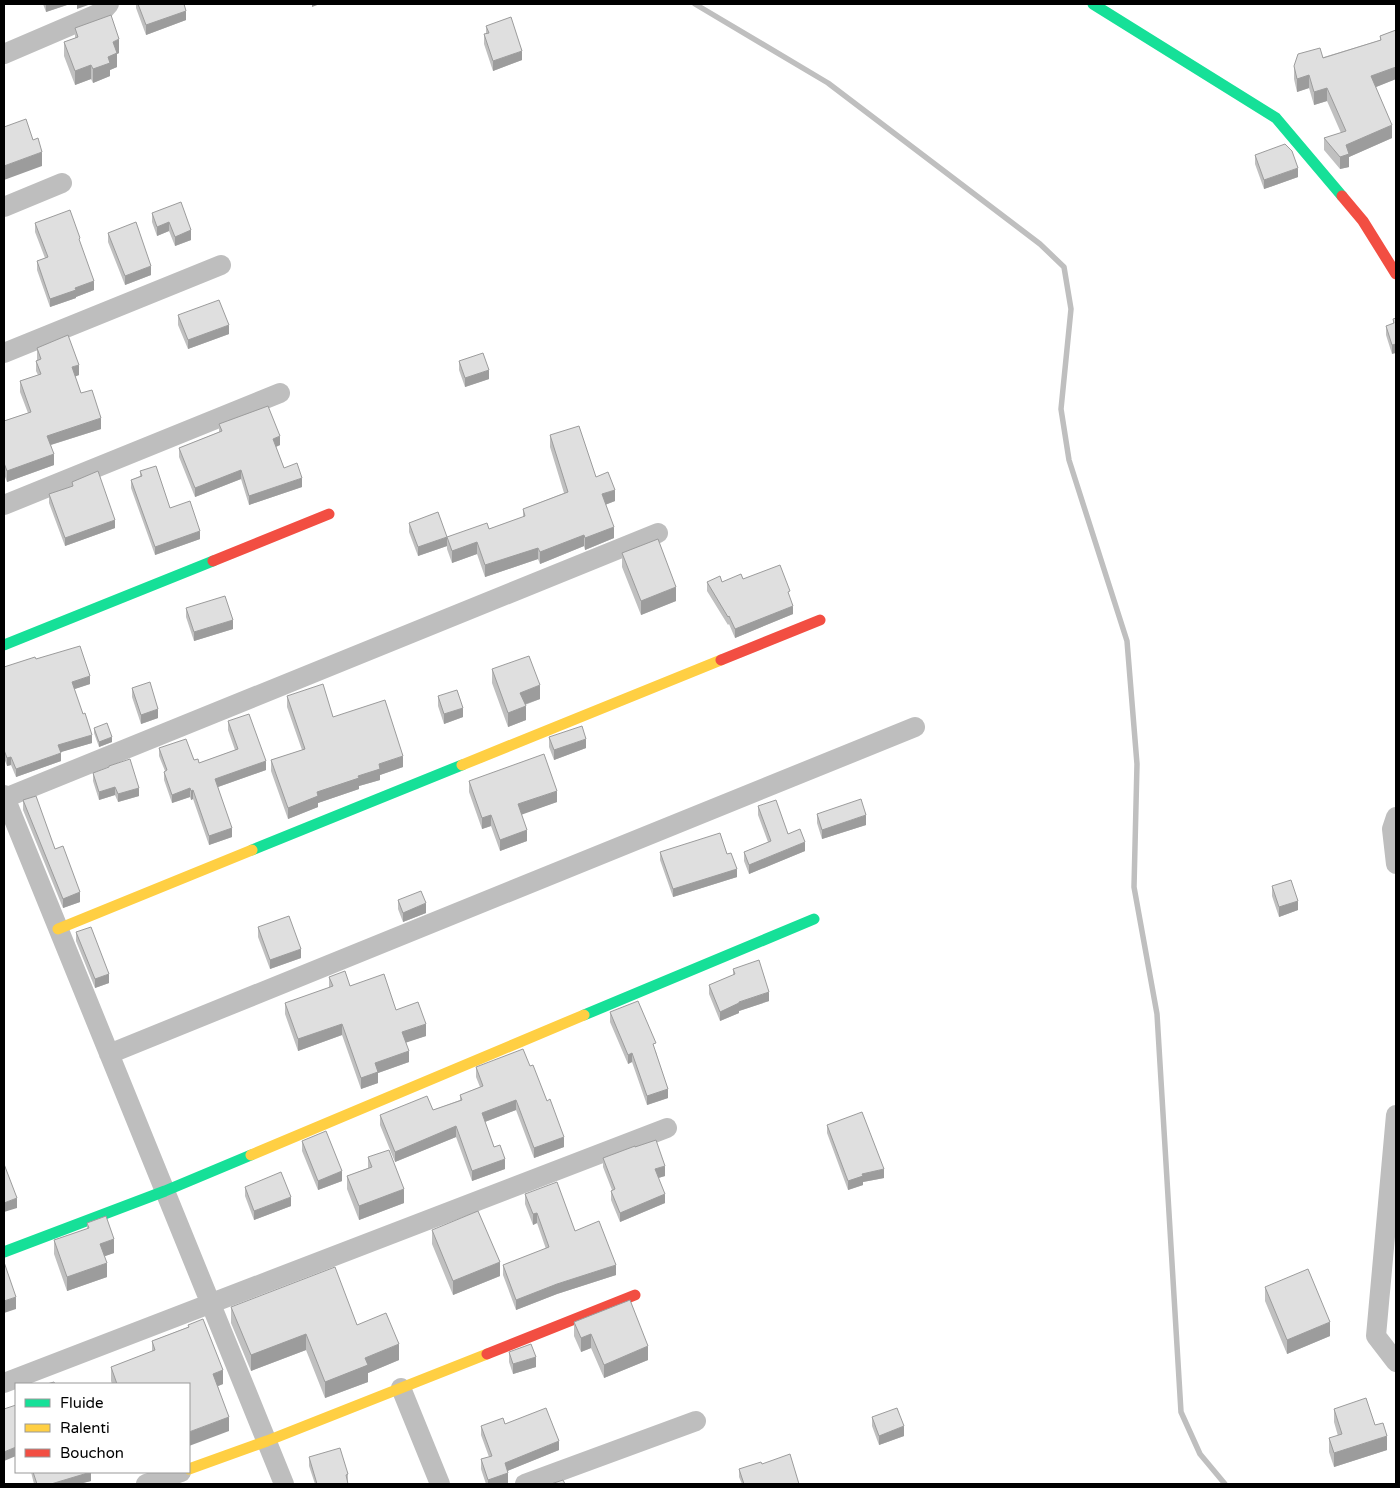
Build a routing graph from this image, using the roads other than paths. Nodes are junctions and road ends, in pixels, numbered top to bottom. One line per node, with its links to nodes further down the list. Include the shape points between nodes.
1 (109, 4): 3 (street, via 102,12)
2 (1094, 4): 7 (street, via 1276,118 1362,221)
3 (4, 54)
4 (62, 183): 5 (street)
5 (4, 207)
6 (221, 265): 8 (street)
7 (1396, 274)
8 (4, 353)
9 (280, 393): 10 (street)
10 (4, 505)
11 (329, 514): 14 (street)
12 (658, 533): 16 (street)
13 (820, 620): 20 (street)
14 (4, 645)
15 (915, 727): 21 (street)
16 (4, 796): 20 (street)
17 (1396, 817): 18 (street, via 1392,829)
18 (1396, 864)
19 (814, 919): 24 (street)
20 (58, 929): 21 (street)
21 (109, 1054): 24 (street)
22 (1396, 1115): 28 (street, via 1376,1336)
23 (667, 1128): 27 (street)
24 (165, 1191): 25 (street); 27 (street)
25 (4, 1252)
26 (635, 1295): 30 (street)
27 (211, 1303): 29 (street); 32 (street)
28 (1396, 1362)
29 (4, 1383)
30 (401, 1388): 32 (street); 37 (street)
31 (696, 1420): 38 (street)
32 (267, 1441): 33 (street); 36 (street)
33 (190, 1469)
34 (178, 1473): 35 (street)
35 (146, 1484)
36 (284, 1484)
37 (440, 1484)
38 (525, 1484)

